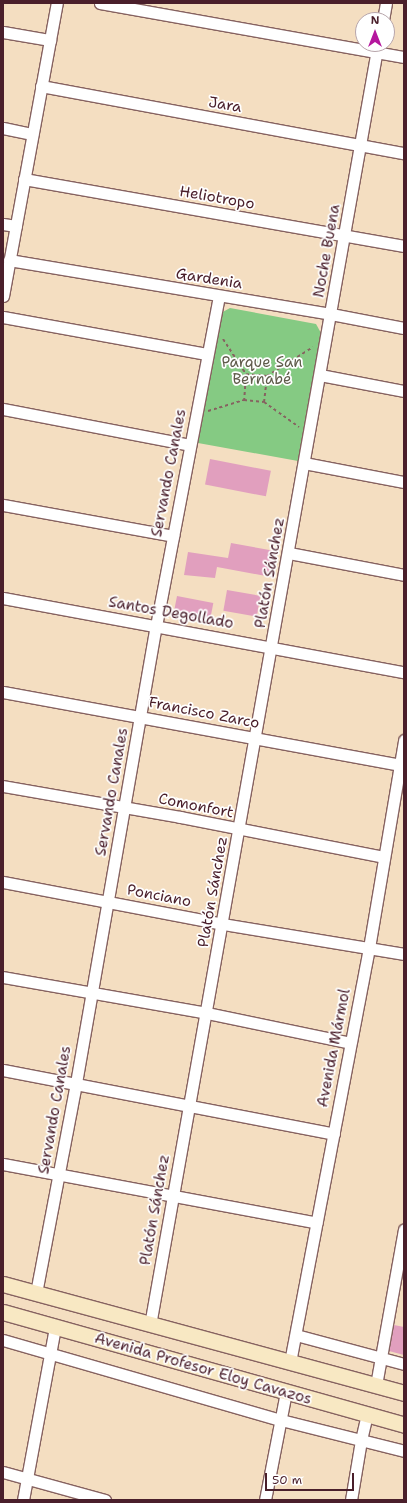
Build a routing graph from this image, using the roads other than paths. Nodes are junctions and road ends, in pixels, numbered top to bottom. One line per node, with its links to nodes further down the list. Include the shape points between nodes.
1 (57, 3): 4 (street)
2 (100, 3): 5 (street)
3 (3, 32): 4 (street)
4 (50, 40): 9 (street)
5 (355, 44)
6 (377, 52): 12 (street, Noche Buena)
7 (390, 52): 8 (street)
8 (404, 57)
9 (41, 86): 11 (street); 12 (street, Jara)
10 (3, 128): 11 (street)
11 (32, 134): 14 (street)
12 (361, 146): 13 (street, Jara); 17 (street, Noche Buena)
13 (404, 153)
14 (24, 179): 16 (street); 17 (street, Heliotropo)
15 (3, 224): 16 (street)
16 (16, 226): 19 (street)
17 (345, 235): 18 (street, Heliotropo); 22 (street, Noche Buena)
18 (404, 246)
19 (10, 260): 20 (street); 21 (street, Gardenia)
20 (3, 296)
21 (219, 296): 22 (street, Gardenia); 25 (street, Servando Canales)
22 (330, 314): 24 (street, Gardenia); 26 (street, Noche Buena)
23 (3, 317): 25 (street)
24 (404, 328)
25 (207, 354): 29 (street, Servando Canales)
26 (320, 375): 27 (street); 30 (street, Noche Buena)
27 (404, 391)
28 (3, 409): 29 (street)
29 (190, 445): 33 (street, Servando Canales)
30 (304, 463): 31 (street); 34 (street, Platón Sánchez)
31 (404, 482)
32 (3, 505): 33 (street)
33 (173, 536): 37 (street, Servando Canales)
34 (289, 553): 35 (street); 38 (street, Platón Sánchez)
35 (404, 574)
36 (3, 598): 37 (street, Santos Degollado)
37 (156, 626): 38 (street, Santos Degollado); 41 (street, Servando Canales)
38 (272, 647): 39 (street, Santos Degollado); 42 (street, Platón Sánchez)
39 (404, 672)
40 (3, 692): 41 (street, Francisco Zarco)
41 (140, 716): 42 (street, Francisco Zarco); 46 (street, Servando Canales)
42 (256, 738): 44 (street, Francisco Zarco); 47 (street, Platón Sánchez)
43 (404, 740): 44 (street, Avenida Mármol)
44 (399, 765): 48 (street, Avenida Mármol)
45 (3, 786): 46 (street, Comonfort)
46 (125, 807): 47 (street, Comonfort); 50 (street, Servando Canales)
47 (239, 829): 48 (street, Comonfort); 51 (street, Platón Sánchez)
48 (383, 857): 52 (street, Avenida Mármol)
49 (3, 882): 50 (street, Ponciano)
50 (108, 901): 51 (street, Ponciano); 55 (street, Servando Canales)
51 (223, 924): 52 (street, Ponciano); 56 (street, Platón Sánchez)
52 (369, 948): 53 (street, Ponciano); 57 (street, Avenida Mármol)
53 (404, 954)
54 (3, 977): 55 (street)
55 (91, 993): 56 (street); 59 (street, Servando Canales)
56 (207, 1013): 57 (street); 60 (street, Platón Sánchez)
57 (350, 1043): 61 (street, Avenida Mármol)
58 (3, 1070): 59 (street)
59 (76, 1083): 60 (street); 63 (street, Servando Canales)
60 (190, 1106): 61 (street); 64 (street, Platón Sánchez)
61 (334, 1134): 65 (street, Avenida Mármol)
62 (3, 1164): 63 (street)
63 (58, 1175): 64 (street); 69 (street, Servando Canales)
64 (172, 1197): 65 (street); 71 (street, Platón Sánchez)
65 (317, 1223): 73 (street, Avenida Mármol)
66 (404, 1230): 67 (street)
67 (399, 1281): 76 (street)
68 (3, 1284): 69 (main road, Avenida Profesor Eloy Cavazos)
69 (36, 1293): 71 (main road, Avenida Profesor Eloy Cavazos)
70 (3, 1312): 72 (main road, Avenida Profesor Eloy Cavazos)
71 (150, 1325): 77 (main road, Avenida Profesor Eloy Cavazos)
72 (55, 1327): 75 (street); 80 (main road, Avenida Profesor Eloy Cavazos)
73 (296, 1335): 76 (street); 77 (street, Avenida Mármol)
74 (3, 1340): 75 (street)
75 (50, 1353): 83 (street); 88 (street)
76 (381, 1358): 78 (street); 79 (street)
77 (290, 1362): 79 (main road, Avenida Profesor Eloy Cavazos)
78 (404, 1364)
79 (376, 1385): 81 (main road, Avenida Profesor Eloy Cavazos)
80 (286, 1392): 82 (main road, Avenida Profesor Eloy Cavazos); 83 (street)
81 (404, 1392)
82 (367, 1415): 84 (main road, Avenida Profesor Eloy Cavazos); 85 (street)
83 (281, 1420): 85 (street); 91 (street)
84 (404, 1425)
85 (361, 1440): 86 (street); 92 (street)
86 (404, 1452)
87 (3, 1472): 88 (street)
88 (27, 1479): 89 (street); 90 (street)
89 (23, 1500)
90 (105, 1500)
91 (265, 1500)
92 (351, 1500)

